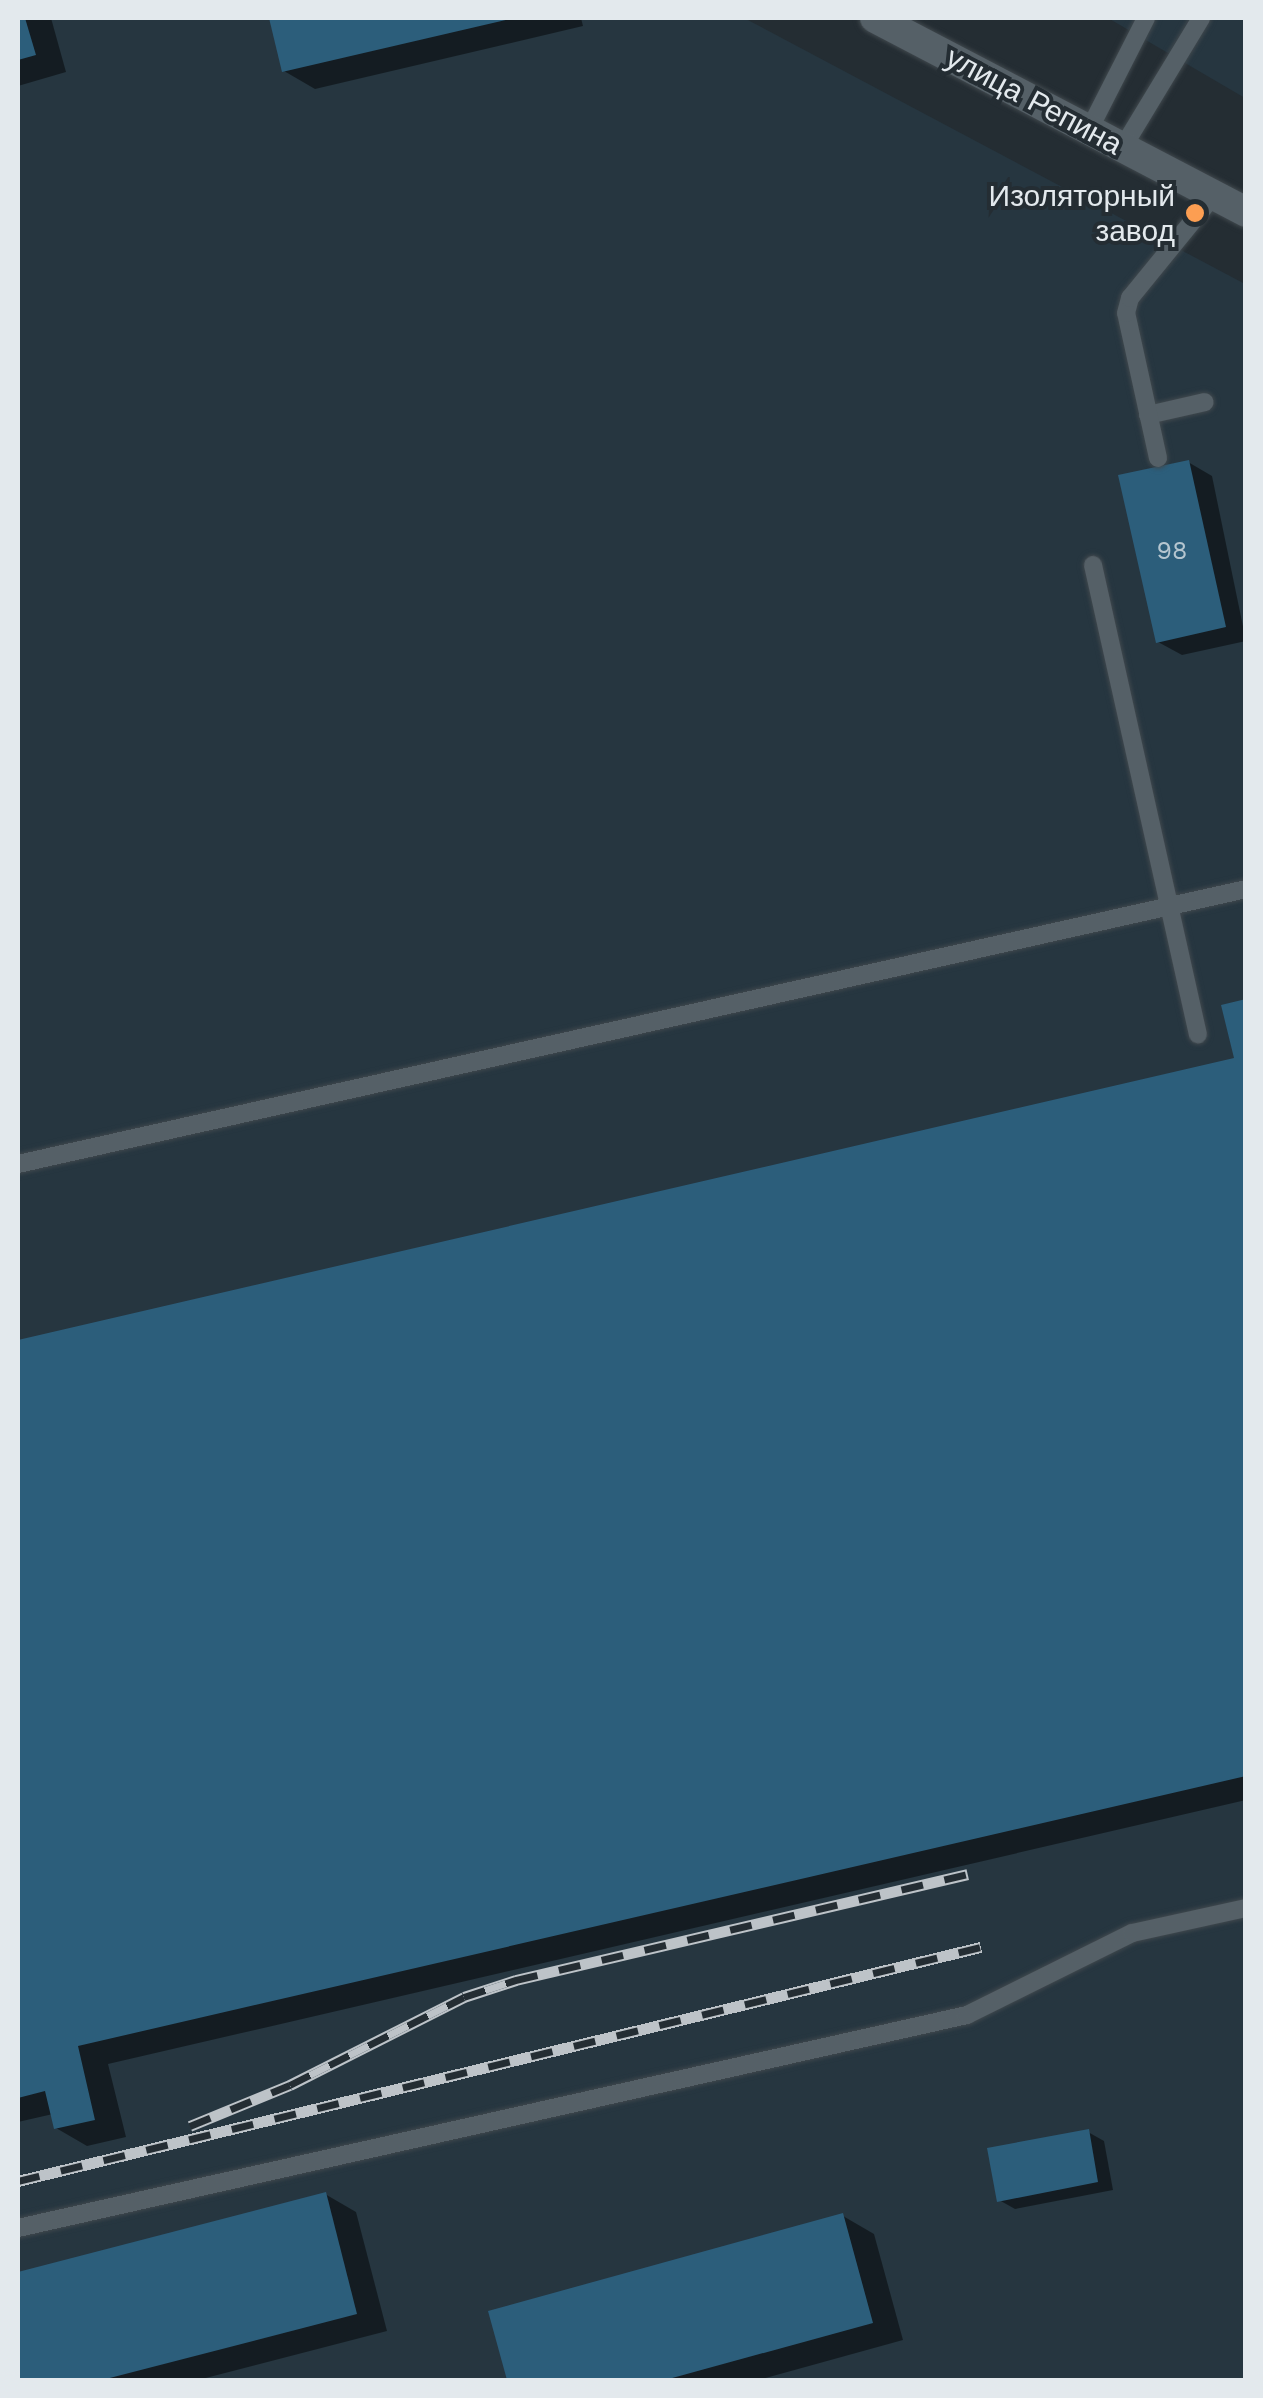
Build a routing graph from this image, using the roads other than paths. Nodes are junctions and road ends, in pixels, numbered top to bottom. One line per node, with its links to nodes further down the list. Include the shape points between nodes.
1 (876, 18): 4 (street, улица Репина)
2 (1146, 18): 4 (lane)
3 (1201, 18): 5 (lane)
4 (1089, 130): 5 (street, улица Репина)
5 (1123, 148): 6 (street, улица Репина)
6 (1214, 195): 7 (street, улица Репина); 9 (lane, via 1130,298 1126,313)
7 (1246, 212)
8 (1205, 402): 9 (lane)
9 (1148, 415): 10 (lane)
10 (1158, 458)
11 (1093, 565): 13 (lane)
12 (1246, 889): 13 (lane)
13 (1169, 906): 14 (lane); 15 (lane)
14 (1198, 1034)
15 (18, 1164)
16 (1246, 1908): 17 (lane, via 1132,1933 968,2015)
17 (18, 2228)

